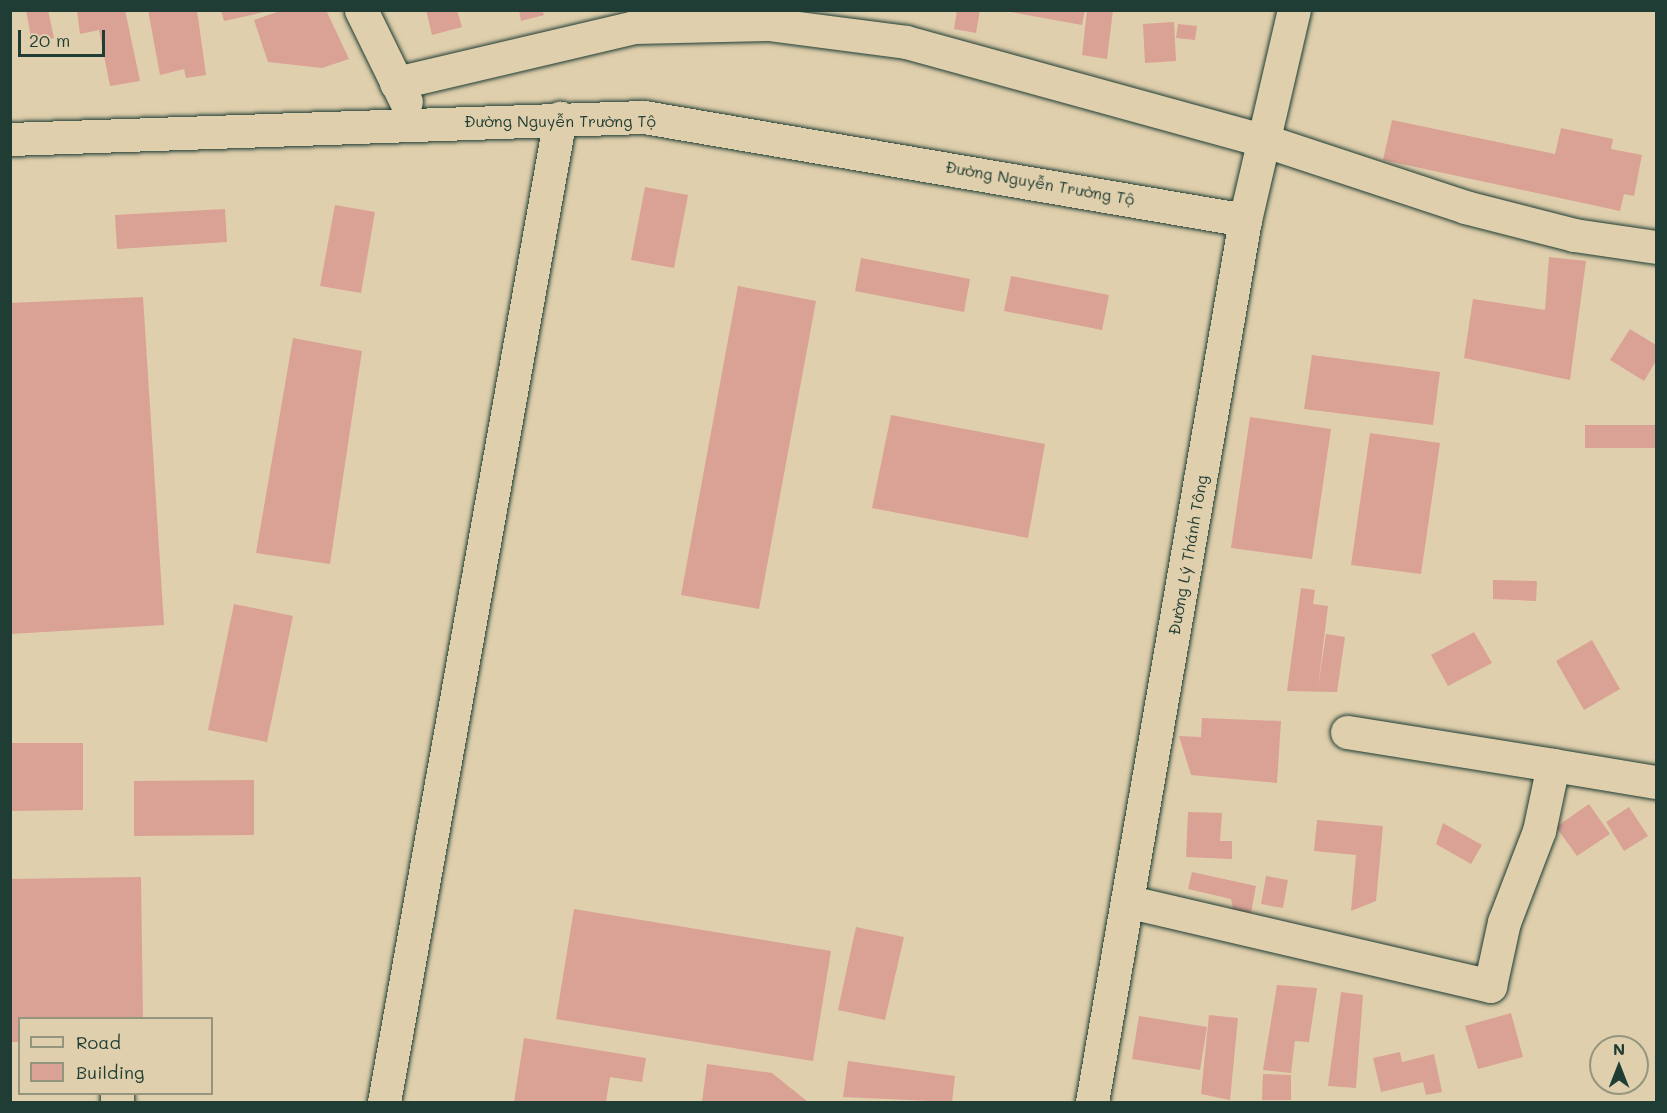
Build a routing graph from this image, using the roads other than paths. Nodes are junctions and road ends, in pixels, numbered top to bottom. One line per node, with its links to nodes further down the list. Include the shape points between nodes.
1 (361, 10): 3 (street)
2 (1294, 10): 7 (street, Đường Lý Thánh Tông)
3 (396, 83): 5 (street); 7 (street, via 634,27 768,24 906,42)
4 (560, 118): 5 (street, Đường Nguyễn Trường Tộ); 8 (street, Đường Nguyễn Trường Tộ, via 644,117); 14 (street)
5 (416, 122): 6 (street, Đường Nguyễn Trường Tộ)
6 (10, 140)
7 (1266, 141): 8 (street, Đường Lý Thánh Tông); 9 (street, via 1465,207 1574,235)
8 (1245, 220): 13 (street, Đường Lý Thánh Tông)
9 (1656, 247)
10 (1347, 732): 11 (street)
11 (1552, 765): 12 (street); 13 (street, via 1539,831 1504,922 1490,986)
12 (1656, 782)
13 (1130, 902): 15 (street, Đường Lý Thánh Tông)
14 (384, 1102)
15 (1092, 1102)

